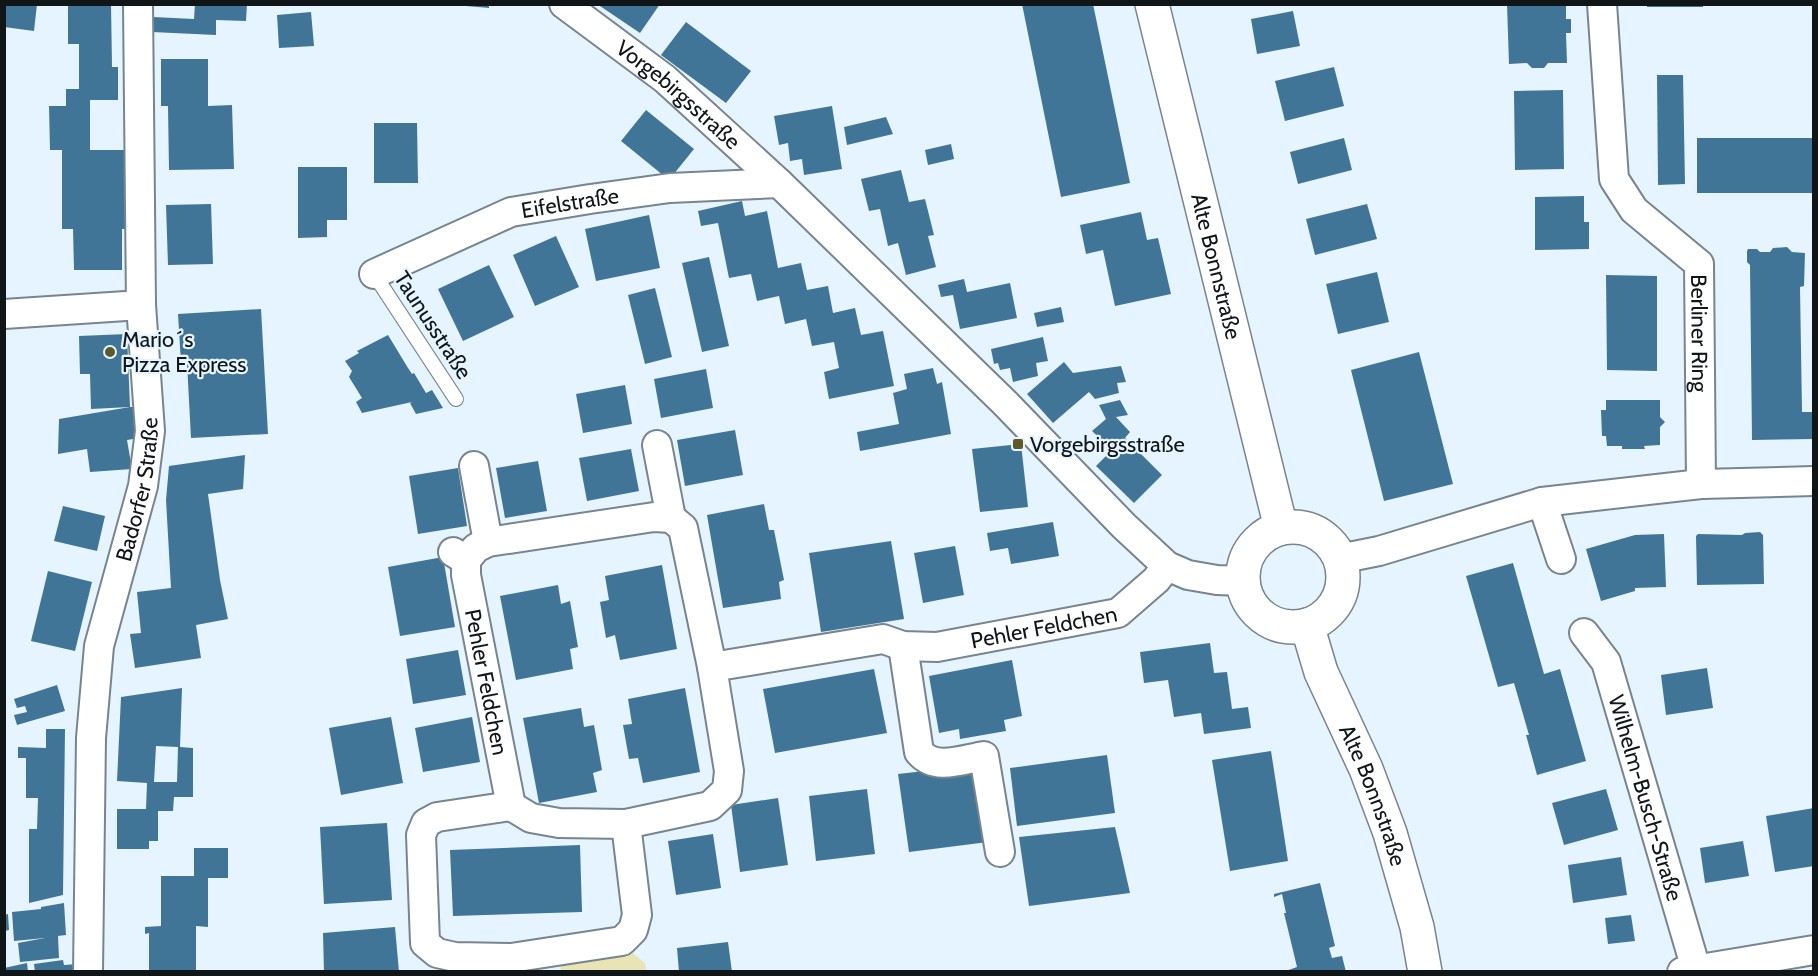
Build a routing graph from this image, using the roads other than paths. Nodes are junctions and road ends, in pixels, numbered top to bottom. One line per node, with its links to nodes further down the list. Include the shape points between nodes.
1 (138, 4): 7 (street, Badorfer Straße)
2 (564, 4): 5 (street, Vorgebirgsstraße, via 665,79)
3 (1152, 4): 16 (main road, Alte Bonnstraße)
4 (1602, 4): 13 (street, Berliner Ring, via 1614,179 1634,210 1699,264)
5 (779, 183): 6 (street, Eifelstraße, via 670,188 511,212); 20 (street, Vorgebirgsstraße)
6 (374, 274): 9 (lane, Taunusstraße)
7 (141, 305): 8 (street); 31 (street, Badorfer Straße, via 150,430 143,486 99,646 90,738)
8 (4, 314)
9 (456, 399)
10 (657, 445): 15 (street)
11 (474, 466): 17 (street)
12 (1814, 481): 13 (street)
13 (1701, 484): 14 (street)
14 (1542, 502): 18 (street); 19 (street, via 1379,551)
15 (671, 518): 17 (street, via 654,517); 25 (street, via 683,528)
16 (1281, 528): 19 (main road, via 1307,528 1319,534); 21 (main road, via 1256,542 1248,553)
17 (488, 542): 26 (street, Pehler Feldchen, via 460,556)
18 (1561, 558)
19 (1339, 559): 22 (main road, via 1343,580 1340,595 1321,618)
20 (1167, 566): 21 (street, Vorgebirgsstraße, via 1188,575); 24 (street, Pehler Feldchen, via 1118,613 937,647)
21 (1243, 581): 22 (main road, via 1246,596 1265,618 1292,627)
22 (1307, 625): 32 (main road, Alte Bonnstraße, via 1321,672 1390,833 1417,927)
23 (1584, 633): 30 (street, Wilhelm-Busch-Straße, via 1606,662)
24 (903, 646): 25 (street, Pehler Feldchen, via 883,639); 28 (street, via 919,752 927,761 939,764 984,756)
25 (712, 667): 27 (street, via 729,771 727,790 710,806)
26 (511, 806): 27 (street, via 531,818 560,823); 27 (street, via 437,817 426,823 421,835 425,943 437,953 511,958 622,941 633,930 637,915)
27 (626, 824)
28 (1000, 852)
29 (1814, 950): 30 (street)
30 (1689, 970)
31 (88, 972)
32 (1425, 972)

